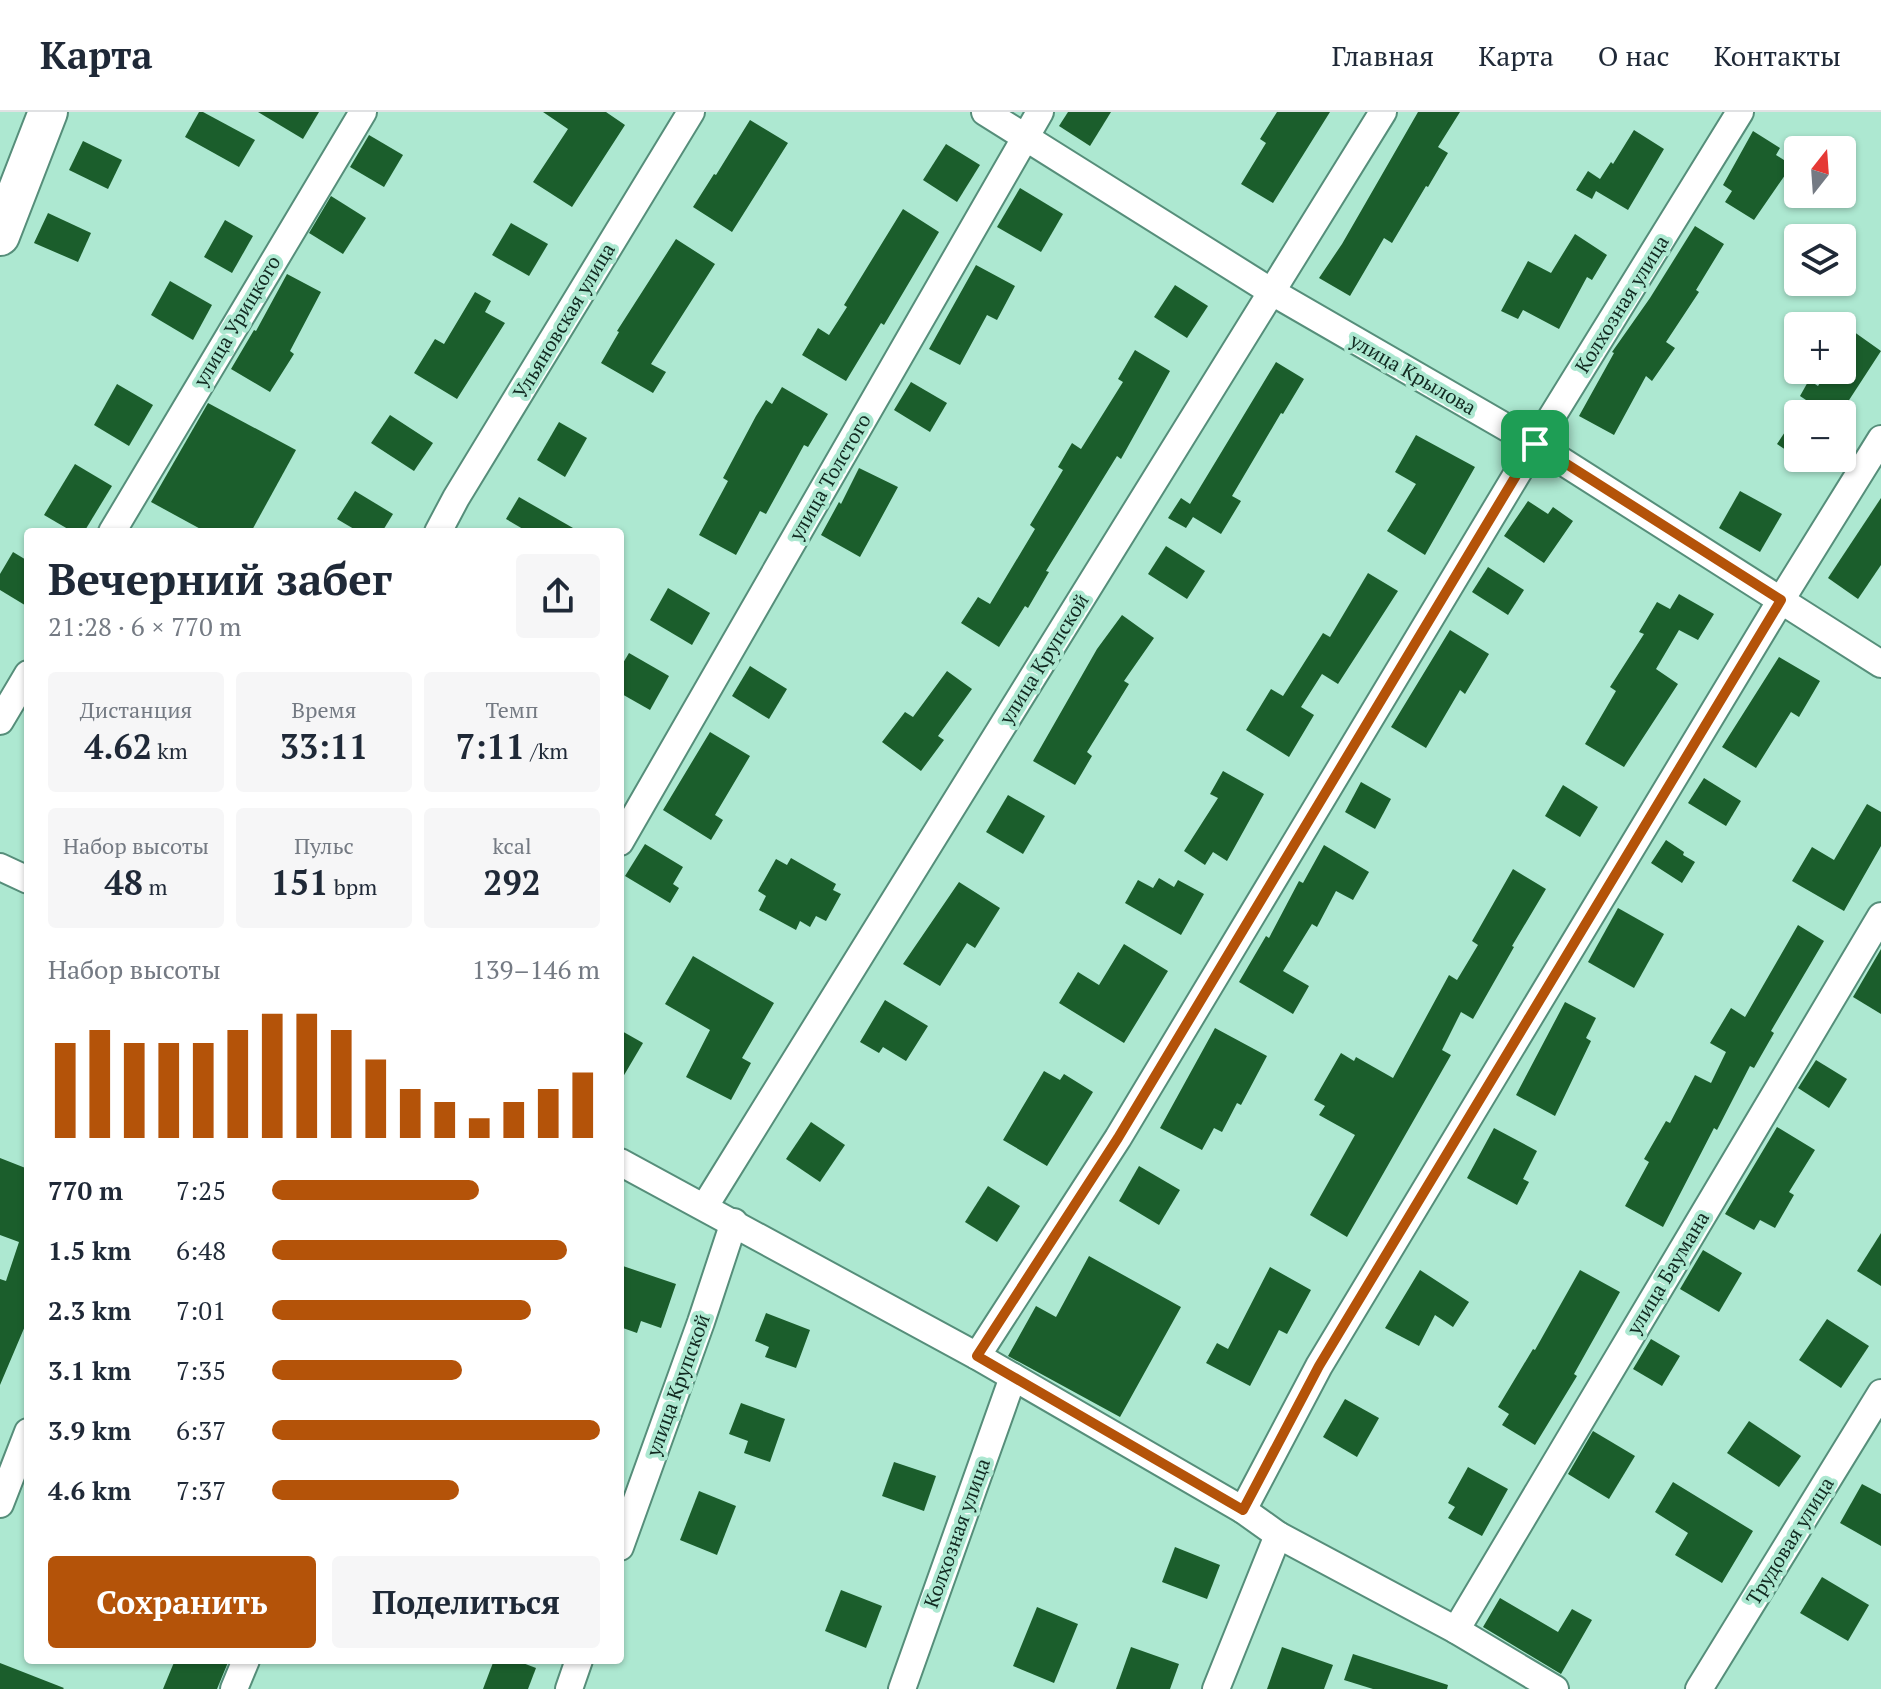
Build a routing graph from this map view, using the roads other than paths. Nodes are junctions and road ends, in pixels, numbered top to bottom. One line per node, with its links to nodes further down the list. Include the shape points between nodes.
1 (48, 112): 9 (street)
2 (363, 112): 13 (street, улица Урицкого)
3 (691, 112): 14 (street, Ульяновская улица)
4 (985, 112): 8 (street, улица Крылова)
5 (1040, 112): 8 (street, улица Толстого)
6 (1383, 112): 10 (street, улица Крупской)
7 (1740, 112): 12 (street, Колхозная улица)
8 (1025, 136): 10 (street, улица Крылова); 19 (street, улица Толстого)
9 (0, 236)
10 (1272, 292): 12 (street, улица Крылова); 24 (street, улица Крупской)
11 (1881, 439): 15 (street)
12 (1535, 444): 15 (street, улица Крылова); 26 (street, Колхозная улица, via 1118,1138)
13 (114, 528)
14 (440, 528)
15 (1781, 600): 16 (street, улица Крылова); 31 (street, via 1319,1366)
16 (1881, 664)
17 (24, 681): 18 (street)
18 (0, 721)
19 (624, 835)
20 (0, 867): 21 (street)
21 (24, 878)
22 (1881, 916): 34 (street, улица Баумана)
23 (624, 1164): 24 (street)
24 (705, 1206): 25 (street)
25 (734, 1222): 26 (street); 33 (street, улица Крупской)
26 (977, 1356): 27 (street)
27 (1013, 1377): 31 (street); 39 (street, Колхозная улица)
28 (1881, 1393): 42 (street, Трудовая улица)
29 (24, 1442): 30 (street)
30 (0, 1504)
31 (1243, 1510): 32 (street)
32 (1278, 1535): 34 (street); 40 (street)
33 (624, 1536)
34 (1456, 1630): 41 (street)
35 (244, 1664): 37 (street)
36 (578, 1664): 38 (street)
37 (234, 1689)
38 (569, 1689)
39 (902, 1689)
40 (1216, 1689)
41 (1555, 1689)
42 (1699, 1689)

